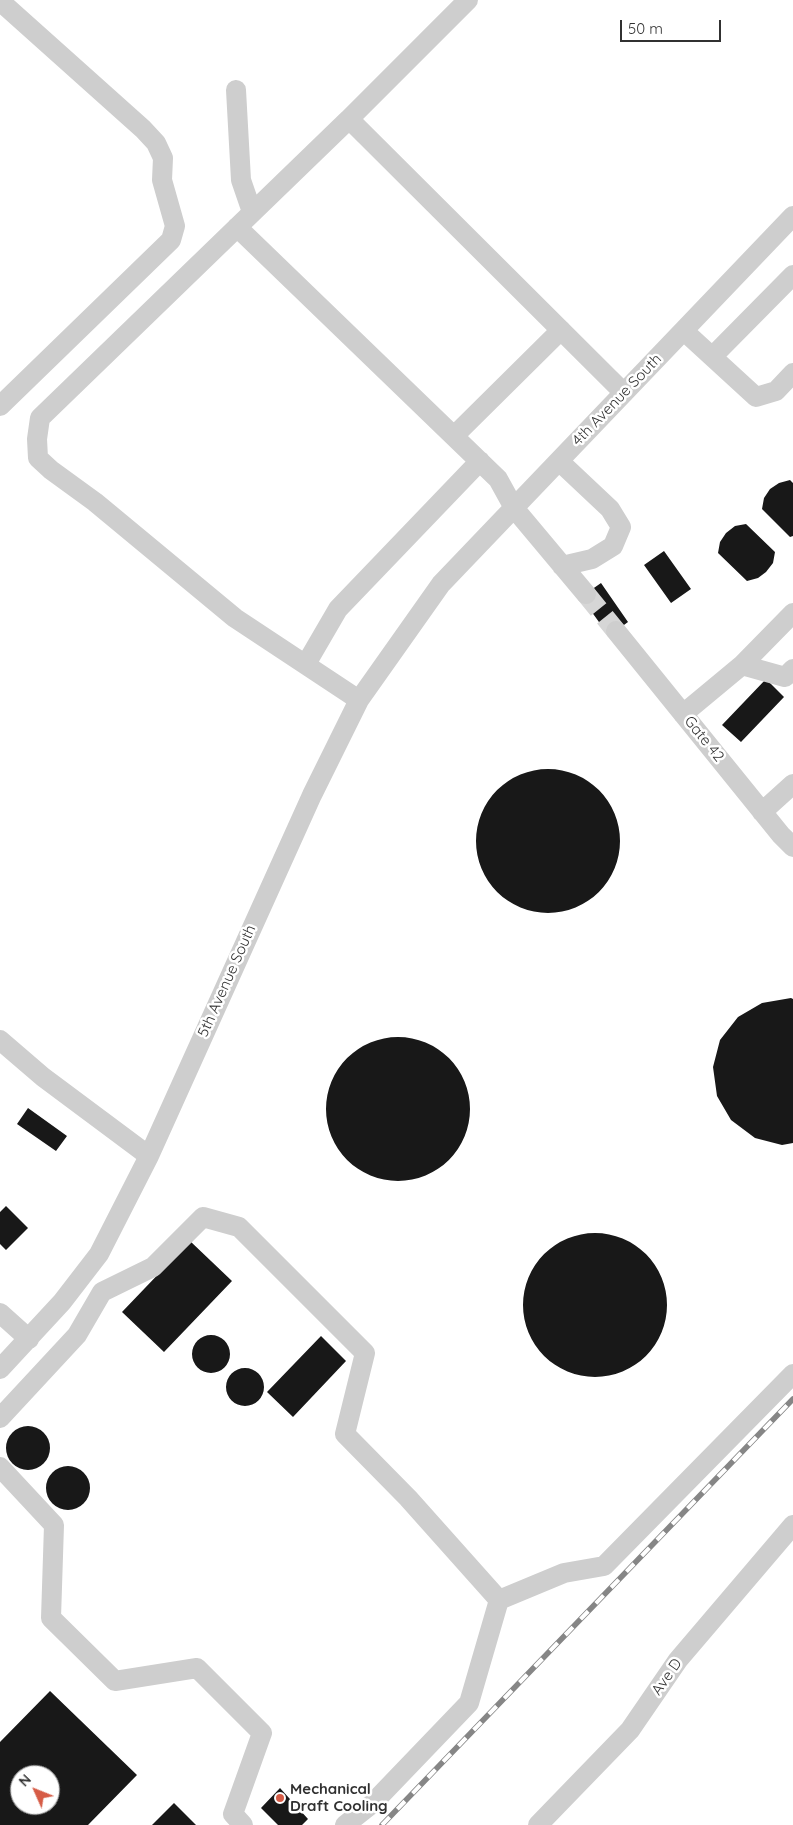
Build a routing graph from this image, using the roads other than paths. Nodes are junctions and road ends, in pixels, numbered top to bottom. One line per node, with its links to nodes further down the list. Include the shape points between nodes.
1 (468, 0): 4 (street)
2 (0, 1): 14 (street, via 156,143 163,158 162,180 175,226 172,240)
3 (236, 90): 5 (street, via 241,180)
4 (348, 119): 5 (street); 9 (street)
5 (252, 212): 7 (street)
6 (793, 216): 10 (street, 4th Avenue South)
7 (237, 226): 15 (street); 24 (street, via 40,418 38,458 235,618)
8 (793, 274): 11 (street)
9 (561, 330): 13 (street); 15 (street)
10 (684, 330): 11 (street); 13 (street, 4th Avenue South)
11 (713, 356): 12 (street, via 756,397 776,391)
12 (793, 373)
13 (624, 393): 17 (street, 4th Avenue South)
14 (0, 406)
15 (454, 436): 16 (street)
16 (480, 461): 18 (street, via 498,478); 24 (street, via 338,609)
17 (559, 461): 18 (street, 4th Avenue South); 19 (street, via 610,509 621,527 613,546 592,559)
18 (514, 508): 19 (street); 20 (street, 4th Avenue South)
19 (562, 566): 21 (street)
20 (441, 584): 27 (street, 5th Avenue South)
21 (586, 594)
22 (793, 613): 25 (street)
23 (616, 631): 28 (street, Gate 42)
24 (306, 664): 27 (street)
25 (742, 666): 26 (street, via 786,677); 28 (street)
26 (793, 669)
27 (360, 700): 33 (street, 5th Avenue South, via 312,795)
28 (683, 714): 30 (street, Gate 42)
29 (793, 784): 30 (street)
30 (762, 812): 31 (street, Gate 42)
31 (793, 847)
32 (0, 1040): 33 (street, via 43,1077)
33 (149, 1156): 35 (street, 5th Avenue South, via 99,1254)
34 (0, 1313): 35 (street)
35 (28, 1339): 36 (street, 5th Avenue South)
36 (0, 1369)
37 (793, 1374): 41 (street, via 604,1566 564,1573)
38 (0, 1418): 41 (street, via 77,1335 102,1292 153,1267 203,1217 239,1227 365,1353 345,1434 408,1498)
39 (0, 1467): 42 (street, via 54,1525 51,1618 115,1680 197,1668 262,1733 233,1814)
40 (793, 1525): 44 (street, Ave D, via 678,1660 630,1730)
41 (499, 1600): 43 (street, via 469,1703 373,1803)
42 (243, 1825)
43 (345, 1825)
44 (538, 1825)

